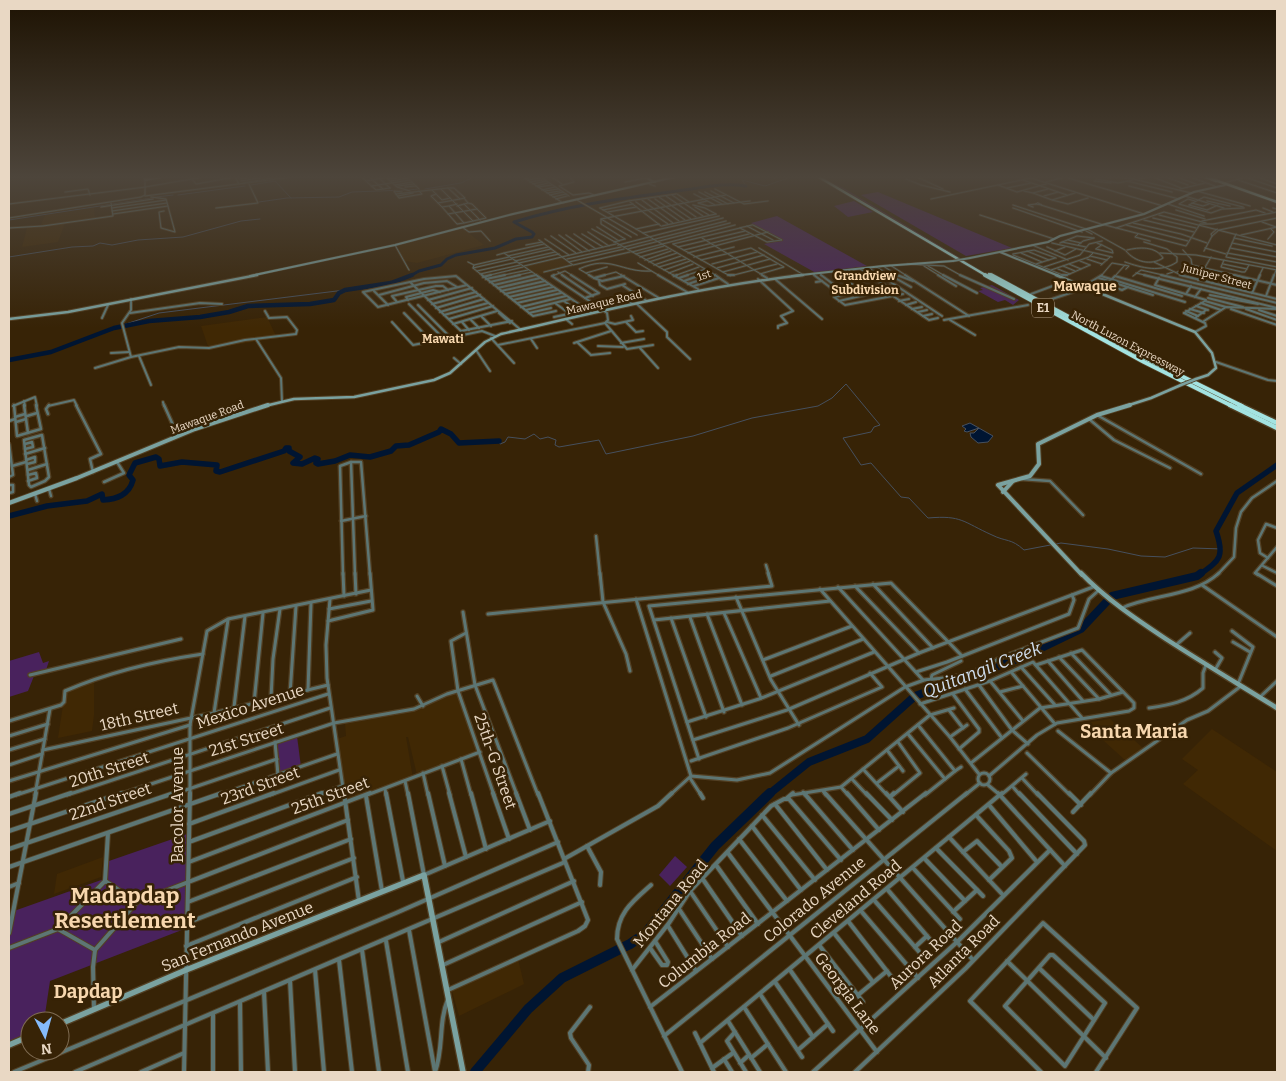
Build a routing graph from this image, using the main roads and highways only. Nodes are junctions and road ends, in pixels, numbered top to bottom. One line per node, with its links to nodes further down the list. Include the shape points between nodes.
1 (903, 226): 5 (highway, North Luzon Expressway / E1, via 1035,304)
2 (909, 226): 5 (highway, North Luzon Expressway / E1, via 1074,320)
3 (953, 261): 8 (main road, Mawaque Road, via 758,279 698,289 628,304 624,308 587,317 491,336 450,373 434,380 363,396 282,401 188,432)
4 (1181, 385): 6 (main road, via 1097,415 1038,444 1039,464 1030,476)
5 (1277, 426)
6 (1014, 481): 7 (main road); 7 (main road, via 1000,483 999,488)
7 (1003, 492): 9 (main road)
8 (9, 503)
9 (1052, 545)
10 (424, 875): 11 (main road, San Fernando Avenue)
11 (70, 1020)

